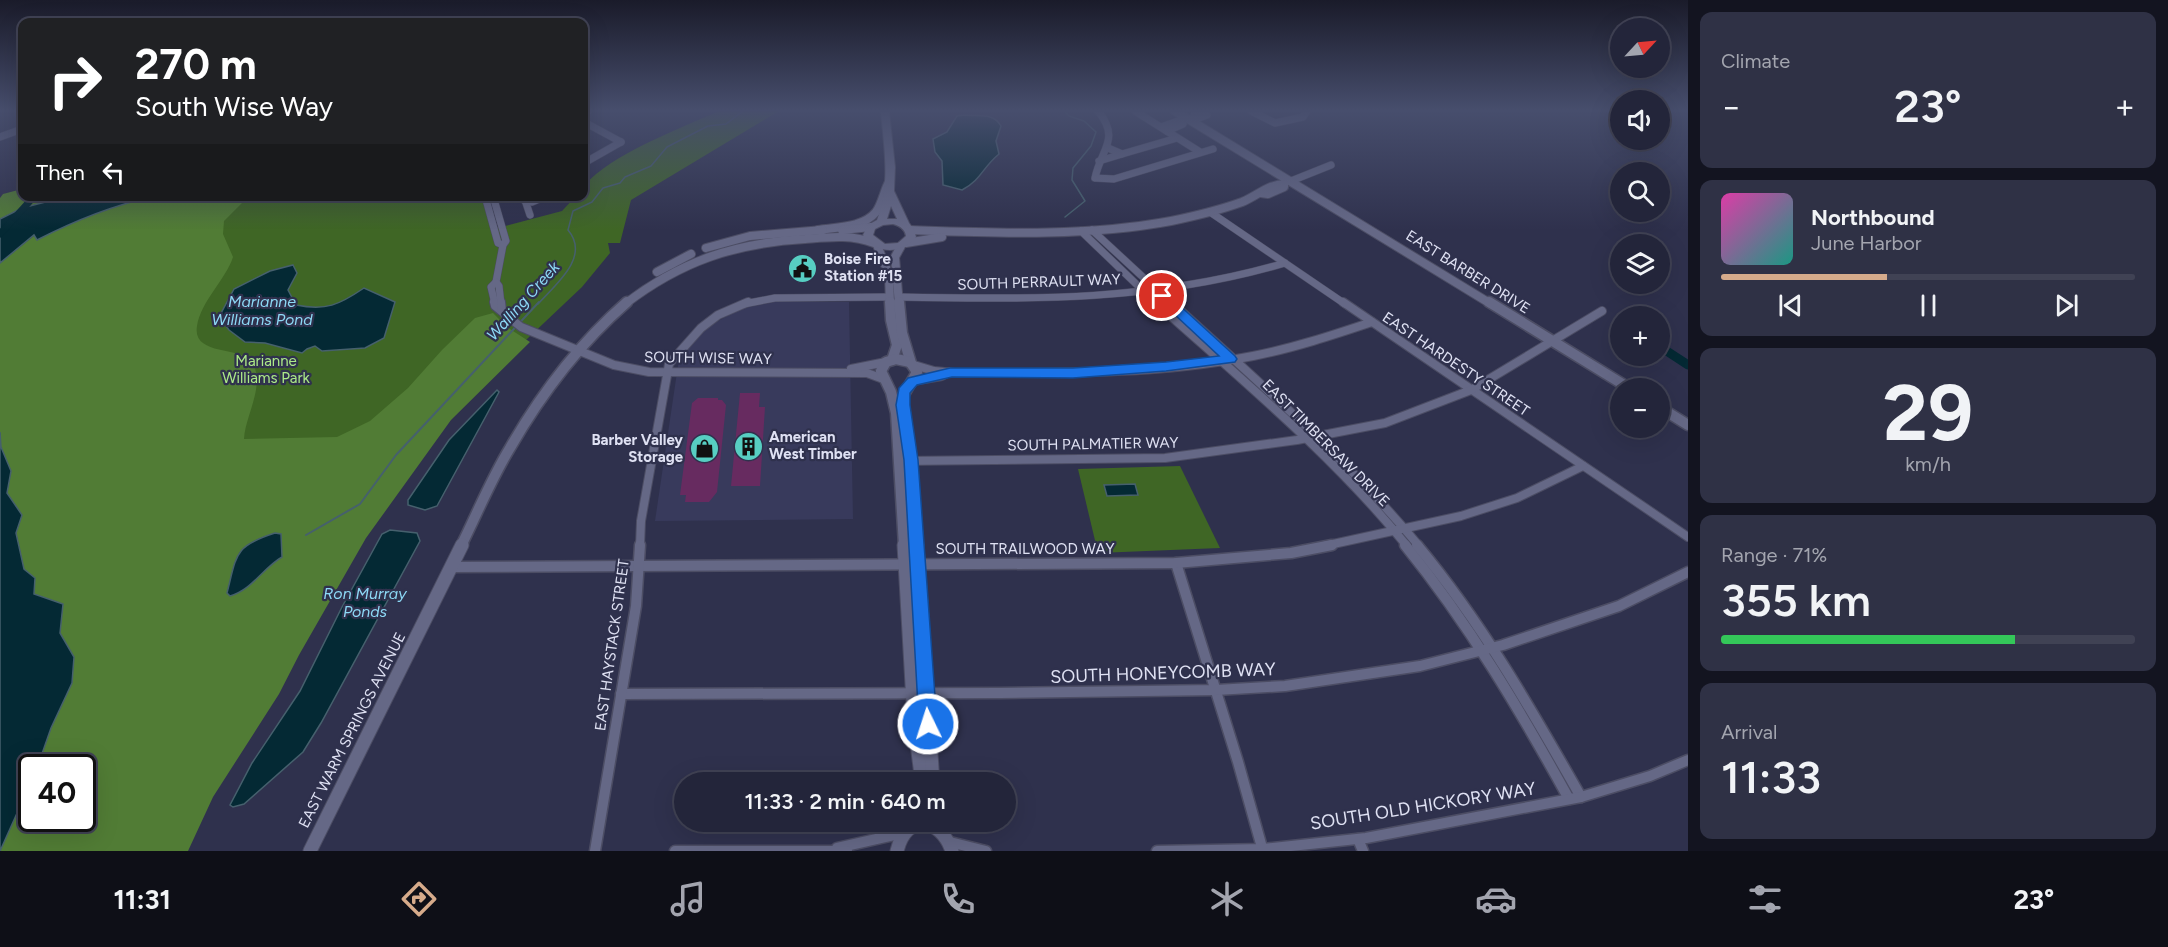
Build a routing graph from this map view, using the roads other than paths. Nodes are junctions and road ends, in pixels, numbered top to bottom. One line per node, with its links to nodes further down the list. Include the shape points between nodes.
1 (606, 151): 10 (street)
2 (887, 151): 15 (main road)
3 (1106, 151): 11 (street)
4 (1114, 151): 9 (street)
5 (1133, 151): 9 (street)
6 (1206, 151): 8 (street)
7 (1238, 151): 14 (street)
8 (1200, 152): 13 (street, via 1114,179)
9 (1122, 154): 11 (street)
10 (588, 161)
11 (1098, 161): 13 (street)
12 (1331, 165): 14 (street)
13 (1095, 178)
14 (1287, 182): 19 (street, via 1268,194 1261,193); 37 (street, EAST BARBER DRIVE)
15 (889, 186): 21 (main road); 23 (main road); 25 (street, via 878,210 867,219)
16 (486, 201): 30 (street, via 498,243)
17 (494, 201): 30 (street, via 506,241)
18 (526, 201): 20 (street)
19 (1210, 212): 24 (street); 31 (street, EAST HARDESTY STREET)
20 (530, 214)
21 (881, 222): 22 (main road); 23 (main road, via 893,221)
22 (871, 227): 25 (street, EAST WARM SPRINGS AVENUE); 28 (main road, via 868,235)
23 (907, 227): 27 (street); 29 (main road, via 911,237)
24 (1092, 230): 26 (street); 32 (street, EAST TIMBERSAW DRIVE)
25 (811, 231): 35 (street, EAST WARM SPRINGS AVENUE, via 733,239 688,255 649,278)
26 (1081, 231): 27 (street); 32 (street, EAST TIMBERSAW DRIVE)
27 (969, 232): 29 (street)
28 (876, 244): 29 (main road); 33 (street); 35 (street, EAST WARM SPRINGS AVENUE, via 845,236 783,239 729,248 665,275)
29 (903, 244): 33 (street, via 895,257)
30 (503, 245): 38 (street, SOUTH WISE WAY, via 496,282 491,287 495,306 516,324)
31 (1285, 263): 32 (street, SOUTH PERRAULT WAY, via 1217,282); 36 (street, EAST HARDESTY STREET)
32 (1151, 291): 33 (street, SOUTH PERRAULT WAY, via 1043,297); 39 (street, EAST TIMBERSAW DRIVE)
33 (894, 297): 40 (street, via 897,345); 41 (street); 42 (street, SOUTH PERRAULT WAY, via 775,298 741,304 701,328 677,353)
34 (1602, 312): 37 (street, SOUTH PALMATIER WAY)
35 (609, 319): 38 (street, EAST WARM SPRINGS AVENUE)
36 (1372, 322): 39 (street, via 1288,349); 48 (street, EAST HARDESTY STREET)
37 (1554, 342): 45 (street, EAST BARBER DRIVE); 48 (street, SOUTH PALMATIER WAY)
38 (578, 352): 42 (street, SOUTH WISE WAY, via 635,370); 59 (street, EAST WARM SPRINGS AVENUE, via 542,396 509,449)
39 (1226, 360): 44 (street, via 1073,373); 51 (street, EAST TIMBERSAW DRIVE)
40 (889, 361): 41 (street, via 901,359); 43 (street, SOUTH WISE WAY); 46 (street, via 881,371)
41 (913, 364): 44 (street, via 924,370); 47 (street, via 917,372)
42 (668, 372): 43 (street, SOUTH WISE WAY); 58 (street, EAST HAYSTACK STREET, via 640,520)
43 (840, 372): 46 (street, SOUTH WISE WAY, via 867,373)
44 (950, 372): 47 (street)
45 (1613, 378)
46 (886, 381): 47 (street, via 897,385); 52 (street)
47 (912, 382): 52 (street, via 903,398)
48 (1471, 390): 51 (street, SOUTH PALMATIER WAY, via 1384,423); 53 (street, EAST HARDESTY STREET)
49 (1670, 414): 50 (street)
50 (1688, 425)
51 (1310, 438): 52 (street, SOUTH PALMATIER WAY, via 1165,458); 54 (street, EAST TIMBERSAW DRIVE)
52 (905, 460): 57 (street)
53 (1583, 466): 54 (street, SOUTH TRAILWOOD WAY, via 1517,498); 55 (street, EAST HARDESTY STREET)
54 (1400, 531): 56 (street, SOUTH TRAILWOOD WAY, via 1291,553); 61 (street, EAST TIMBERSAW DRIVE)
55 (1688, 537)
56 (1176, 563): 57 (street, SOUTH TRAILWOOD WAY); 62 (street)
57 (911, 565): 58 (street, SOUTH TRAILWOOD WAY); 63 (street)
58 (640, 566): 59 (street, SOUTH TRAILWOOD WAY); 64 (street, EAST HAYSTACK STREET)
59 (452, 567): 76 (street, EAST WARM SPRINGS AVENUE)
60 (1688, 572): 61 (street, SOUTH HONEYCOMB WAY, via 1619,606)
61 (1489, 649): 62 (street, SOUTH HONEYCOMB WAY, via 1420,666 1285,686); 68 (street, EAST TIMBERSAW DRIVE, via 1535,714); 69 (street, EAST TIMBERSAW DRIVE)
62 (1216, 690): 63 (street, SOUTH HONEYCOMB WAY); 75 (street)
63 (919, 692): 64 (street, SOUTH HONEYCOMB WAY); 66 (street); 67 (street)
64 (621, 694): 78 (street, EAST HAYSTACK STREET)
65 (1688, 760): 68 (street, SOUTH OLD HICKORY WAY)
66 (922, 772)
67 (931, 772)
68 (1581, 797): 69 (street, SOUTH OLD HICKORY WAY)
69 (1569, 799): 73 (street, SOUTH OLD HICKORY WAY)
70 (891, 832): 74 (street)
71 (908, 832): 81 (street)
72 (948, 838): 82 (street)
73 (1358, 839): 75 (street, SOUTH OLD HICKORY WAY); 84 (street)
74 (828, 850): 79 (street); 80 (street)
75 (1263, 850): 83 (street, SOUTH OLD HICKORY WAY)
76 (310, 851): 77 (street)
77 (317, 851)
78 (595, 851)
79 (675, 851)
80 (847, 851)
81 (897, 851)
82 (986, 851)
83 (1157, 851)
84 (1363, 851)

